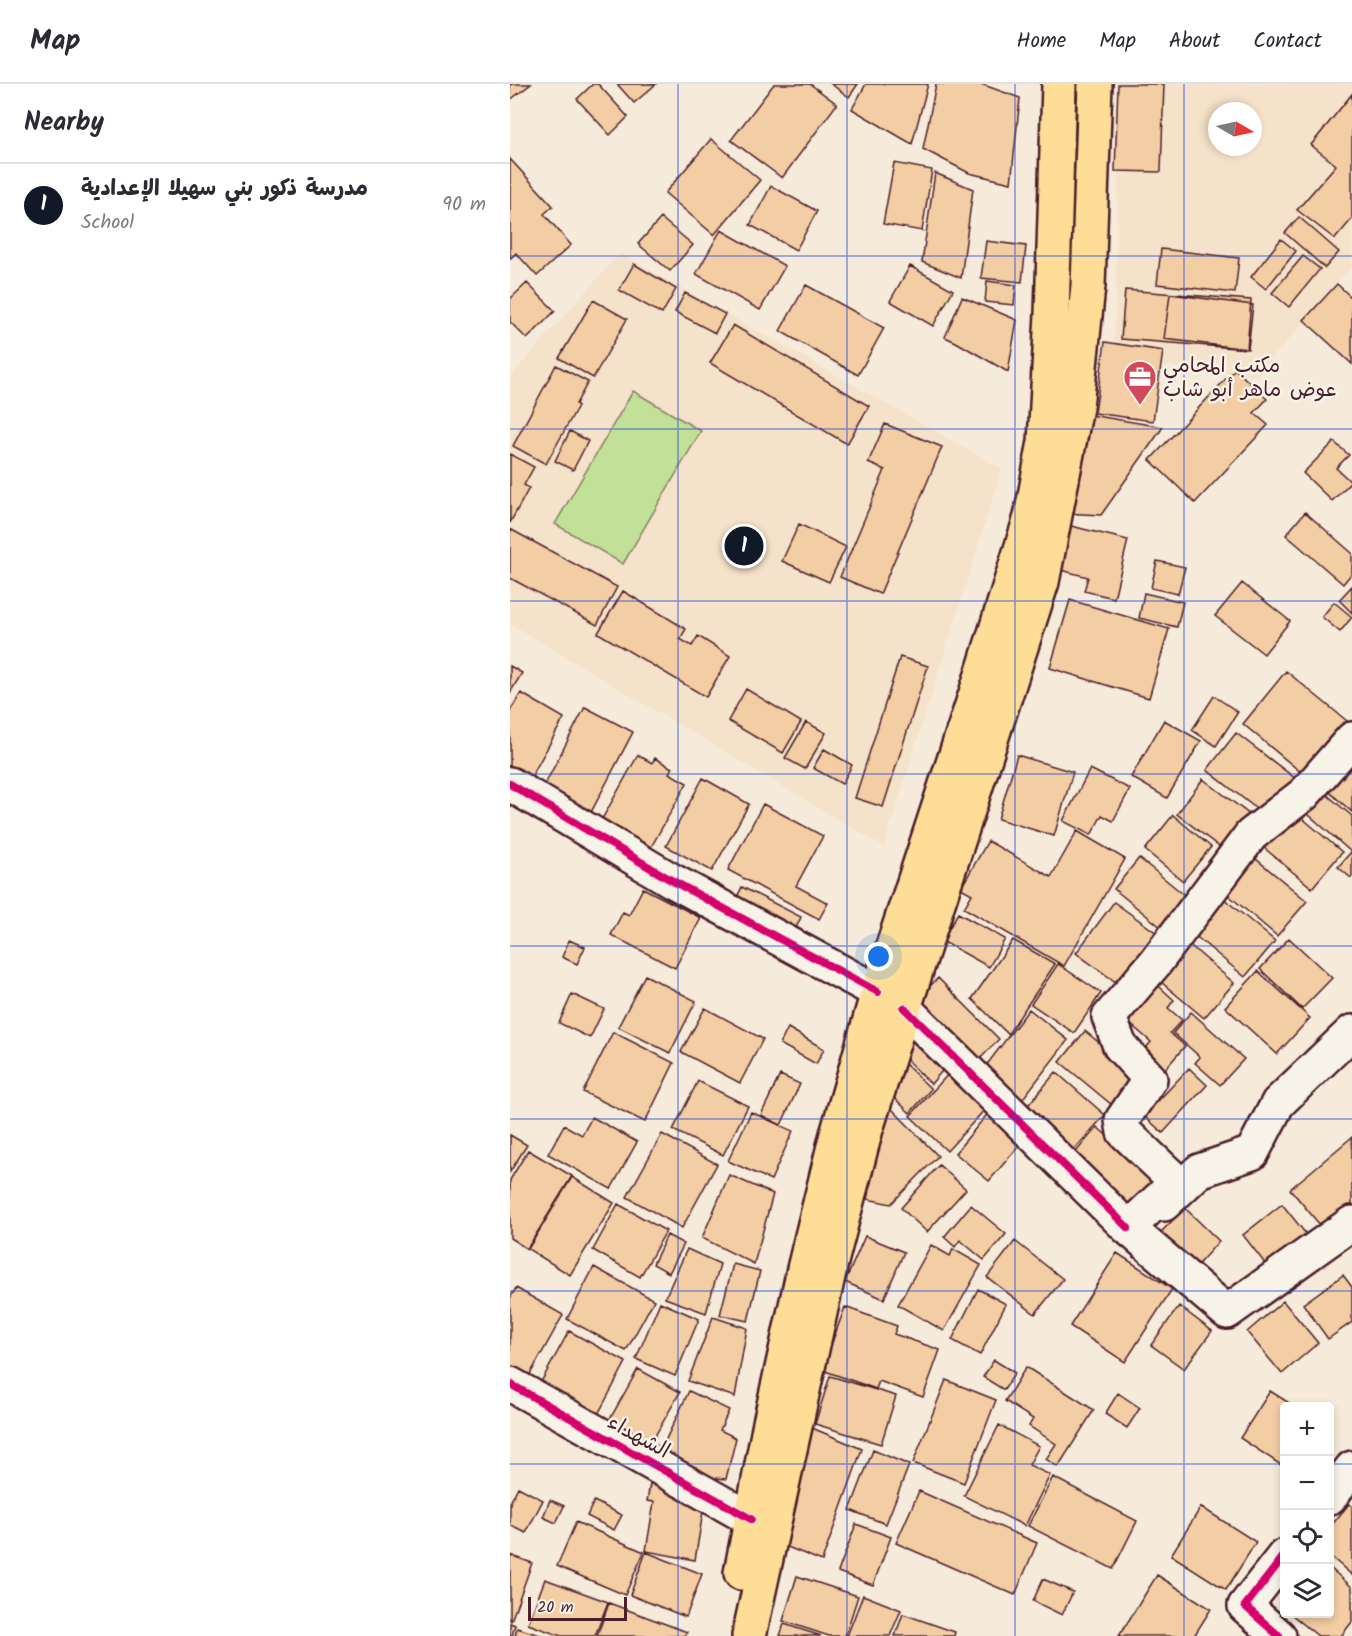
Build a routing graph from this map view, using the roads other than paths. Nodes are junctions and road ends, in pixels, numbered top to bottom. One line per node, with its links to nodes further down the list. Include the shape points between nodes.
1 (1059, 84): 5 (main road, via 1045,442 1031,517)
2 (1095, 84): 5 (main road, via 1088,286 1076,407 1042,582)
3 (1352, 739): 8 (street, via 1304,794 1251,834 1155,963 1109,1017 1120,1046 1150,1079 1122,1120 1124,1131 1177,1182)
4 (510, 784): 5 (street, via 671,880)
5 (891, 1000): 8 (street); 12 (main road, via 836,1138); 15 (main road, via 866,1129 832,1258)
6 (1352, 1032): 8 (street, via 1278,1103 1252,1153 1199,1172)
7 (1352, 1223): 8 (street, via 1227,1312)
8 (1131, 1230)
9 (510, 1384): 12 (street, الشهداء)
10 (1352, 1468): 11 (street)
11 (1334, 1491)
12 (751, 1519): 14 (main road)
13 (1280, 1561): 16 (street, via 1245,1606)
14 (729, 1636)
15 (749, 1636)
16 (1279, 1636)

